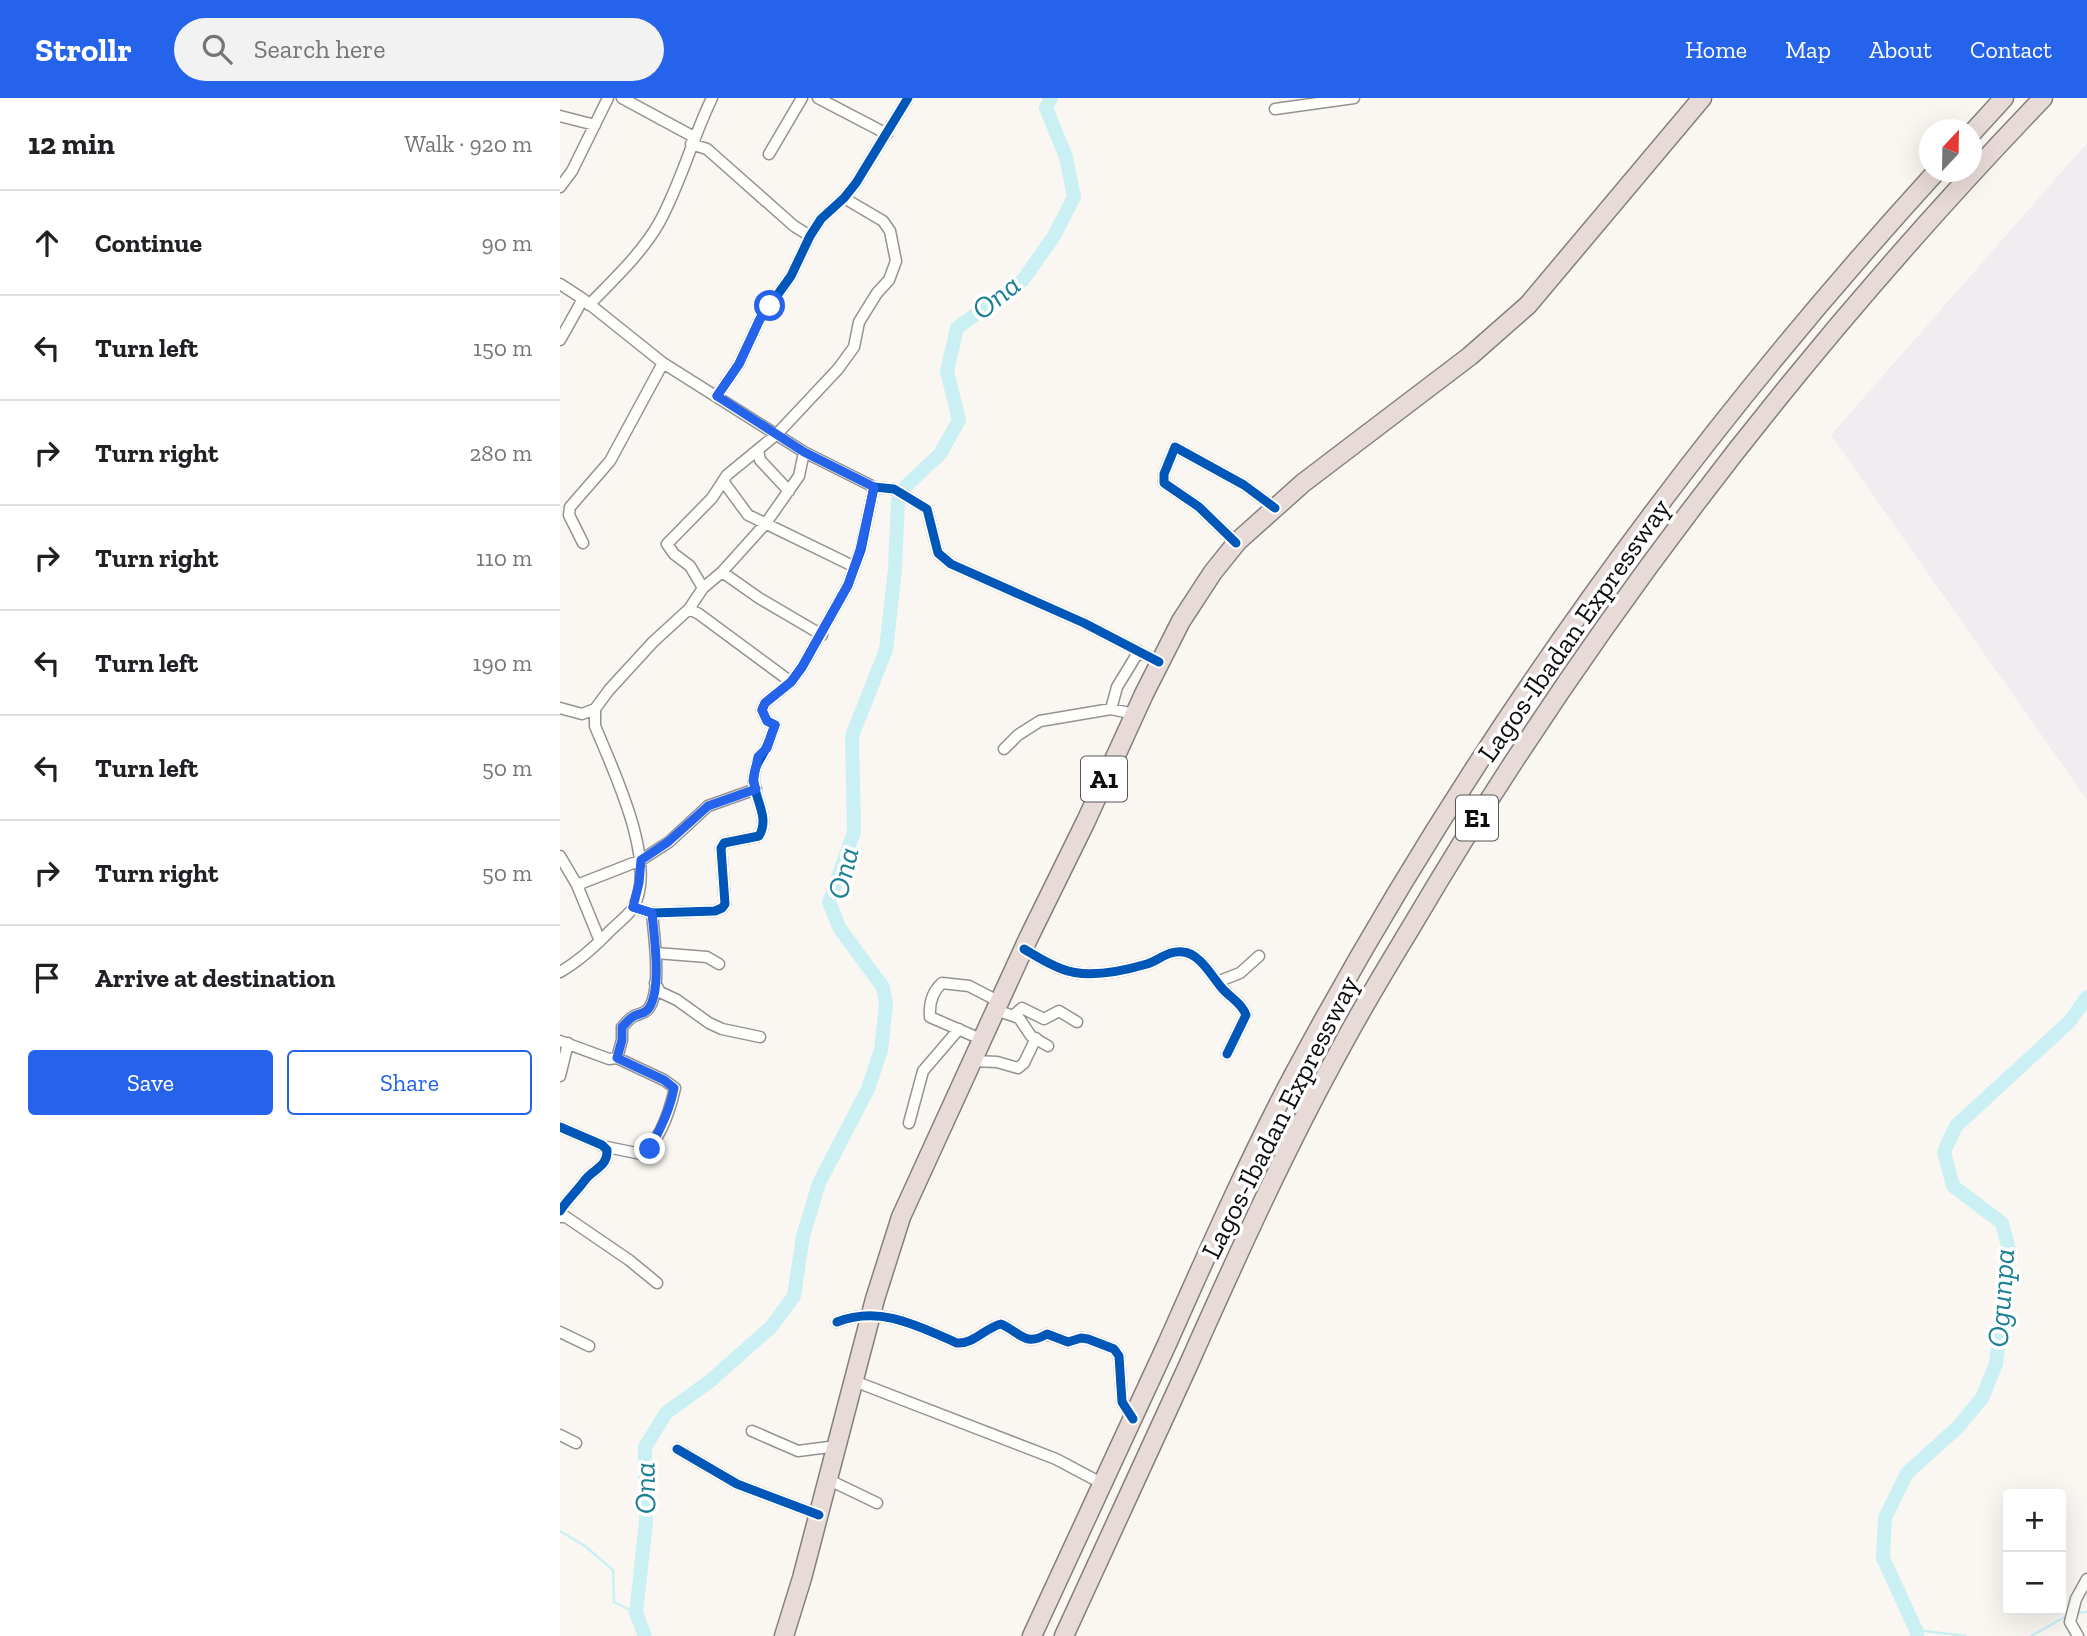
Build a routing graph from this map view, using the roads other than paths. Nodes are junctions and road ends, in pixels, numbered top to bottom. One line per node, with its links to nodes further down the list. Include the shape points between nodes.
1 (608, 98): 14 (street)
2 (622, 98): 16 (street)
3 (712, 98): 16 (street)
4 (802, 98): 17 (street)
5 (818, 98): 15 (street)
6 (908, 98): 15 (street)
7 (1354, 98): 11 (street)
8 (1702, 98): 33 (highway, A1, via 1513,320)
9 (2004, 98): 13 (highway)
10 (2043, 98): 100 (highway, Lagos-Ibadan Expressway / E1, via 1917,234 1753,428 1600,631 1493,792 1299,1125)
11 (1275, 109)
12 (560, 116): 14 (street)
13 (1982, 121)
14 (595, 125): 19 (street)
15 (887, 134): 20 (street)
16 (692, 140): 21 (street); 23 (street, via 658,225)
17 (769, 154)
18 (1927, 182): 87 (highway, Lagos-Ibadan Expressway / E1, via 1762,371 1612,566 1518,701 1397,895 1292,1078)
19 (560, 187)
20 (844, 198): 21 (street); 27 (street, via 883,221 897,261 859,322 855,347)
21 (810, 236): 26 (street, via 791,276 760,319 739,364)
22 (560, 284): 23 (street)
23 (586, 302): 24 (street); 25 (street)
24 (560, 340)
25 (663, 363): 26 (street); 35 (street, via 610,461 570,507 569,515)
26 (717, 396): 27 (street)
27 (777, 434): 28 (street); 29 (street)
28 (758, 450): 30 (street); 32 (street, via 760,460)
29 (804, 452): 31 (street); 32 (street, via 799,476)
30 (723, 481): 34 (street, via 748,514); 39 (street, via 667,544 690,566)
31 (874, 487): 37 (street); 42 (street, via 894,489 927,509 937,553 951,564)
32 (789, 491): 34 (street)
33 (1275, 508): 36 (highway, A1); 36 (street, via 1175,447 1164,483 1199,507)
34 (766, 523): 37 (street); 38 (street)
35 (583, 543)
36 (1236, 543): 43 (highway, A1, via 1199,592)
37 (853, 566): 41 (street)
38 (722, 572): 39 (street); 41 (street)
39 (703, 587): 40 (street)
40 (689, 609): 44 (street); 46 (street, via 635,661)
41 (822, 635): 44 (street)
42 (1139, 651): 43 (street); 47 (street, via 1117,687)
43 (1159, 662): 48 (highway, A1)
44 (791, 682): 50 (street, via 762,710 775,725 767,748 758,757)
45 (560, 708): 46 (street, via 582,714)
46 (595, 709): 52 (street, via 596,726 638,840)
47 (1111, 709): 48 (street); 49 (street, via 1040,721)
48 (1134, 714): 57 (highway, A1)
49 (1004, 749)
50 (756, 789): 52 (street, via 708,806); 55 (street, via 762,832 724,843 721,848 722,908)
51 (560, 856): 53 (street)
52 (641, 860): 53 (street); 54 (street)
53 (577, 886): 56 (street)
54 (633, 907): 55 (street); 56 (street)
55 (652, 913): 58 (street)
56 (600, 941): 61 (street)
57 (1024, 949): 62 (street, via 1064,971 1087,973 1115,971 1184,951 1195,956); 64 (highway, A1)
58 (656, 953): 60 (street, via 707,957); 63 (street)
59 (1258, 956): 62 (street, via 1240,973)
60 (719, 964)
61 (560, 972)
62 (1217, 982): 72 (street, via 1246,1015)
63 (655, 983): 67 (street, via 660,992 709,1023); 73 (street, via 646,1012 632,1016 622,1027)
64 (1003, 1009): 65 (street, via 1022,1008 1044,1019 1059,1011); 66 (street, via 970,986 942,983 934,990 930,1017); 68 (street, via 1019,1018); 69 (highway, A1)
65 (1077, 1022)
66 (959, 1029): 69 (street); 76 (street, via 923,1071)
67 (760, 1037)
68 (1036, 1038): 71 (street); 74 (street, via 1018,1068)
69 (982, 1040): 74 (highway, A1)
70 (564, 1042): 73 (street); 75 (street)
71 (1048, 1046)
72 (1227, 1054)
73 (617, 1058): 78 (street, via 664,1080 674,1088 672,1101 650,1149 641,1154)
74 (973, 1061): 82 (highway, A1, via 901,1217)
75 (560, 1076)
76 (909, 1123)
77 (560, 1127): 78 (street)
78 (602, 1146): 79 (street, via 608,1156 603,1165)
79 (560, 1211)
80 (560, 1217): 81 (street, via 577,1224)
81 (657, 1283)
82 (871, 1315): 83 (street); 86 (highway, A1); 87 (street, via 900,1319 957,1343 1000,1324 1027,1340 1047,1334 1068,1342 1081,1338 1114,1349 1119,1356 1122,1402)
83 (837, 1322)
84 (560, 1332): 85 (street)
85 (589, 1346)
86 (854, 1381): 91 (highway, A1); 94 (street, via 1056,1459)
87 (1133, 1419): 94 (highway, Lagos-Ibadan Expressway / E1)
88 (752, 1431): 91 (street, via 798,1451)
89 (560, 1435): 90 (street)
90 (576, 1443)
91 (837, 1446): 93 (highway, A1)
92 (677, 1449): 96 (street, via 737,1484)
93 (827, 1479): 95 (street); 96 (highway, A1)
94 (1102, 1484): 99 (highway, Lagos-Ibadan Expressway / E1)
95 (877, 1503)
96 (819, 1515): 98 (highway, A1)
97 (2087, 1579): 101 (street, via 2070,1622)
98 (784, 1636)
99 (1032, 1636)
100 (1064, 1636)
101 (2078, 1636)

